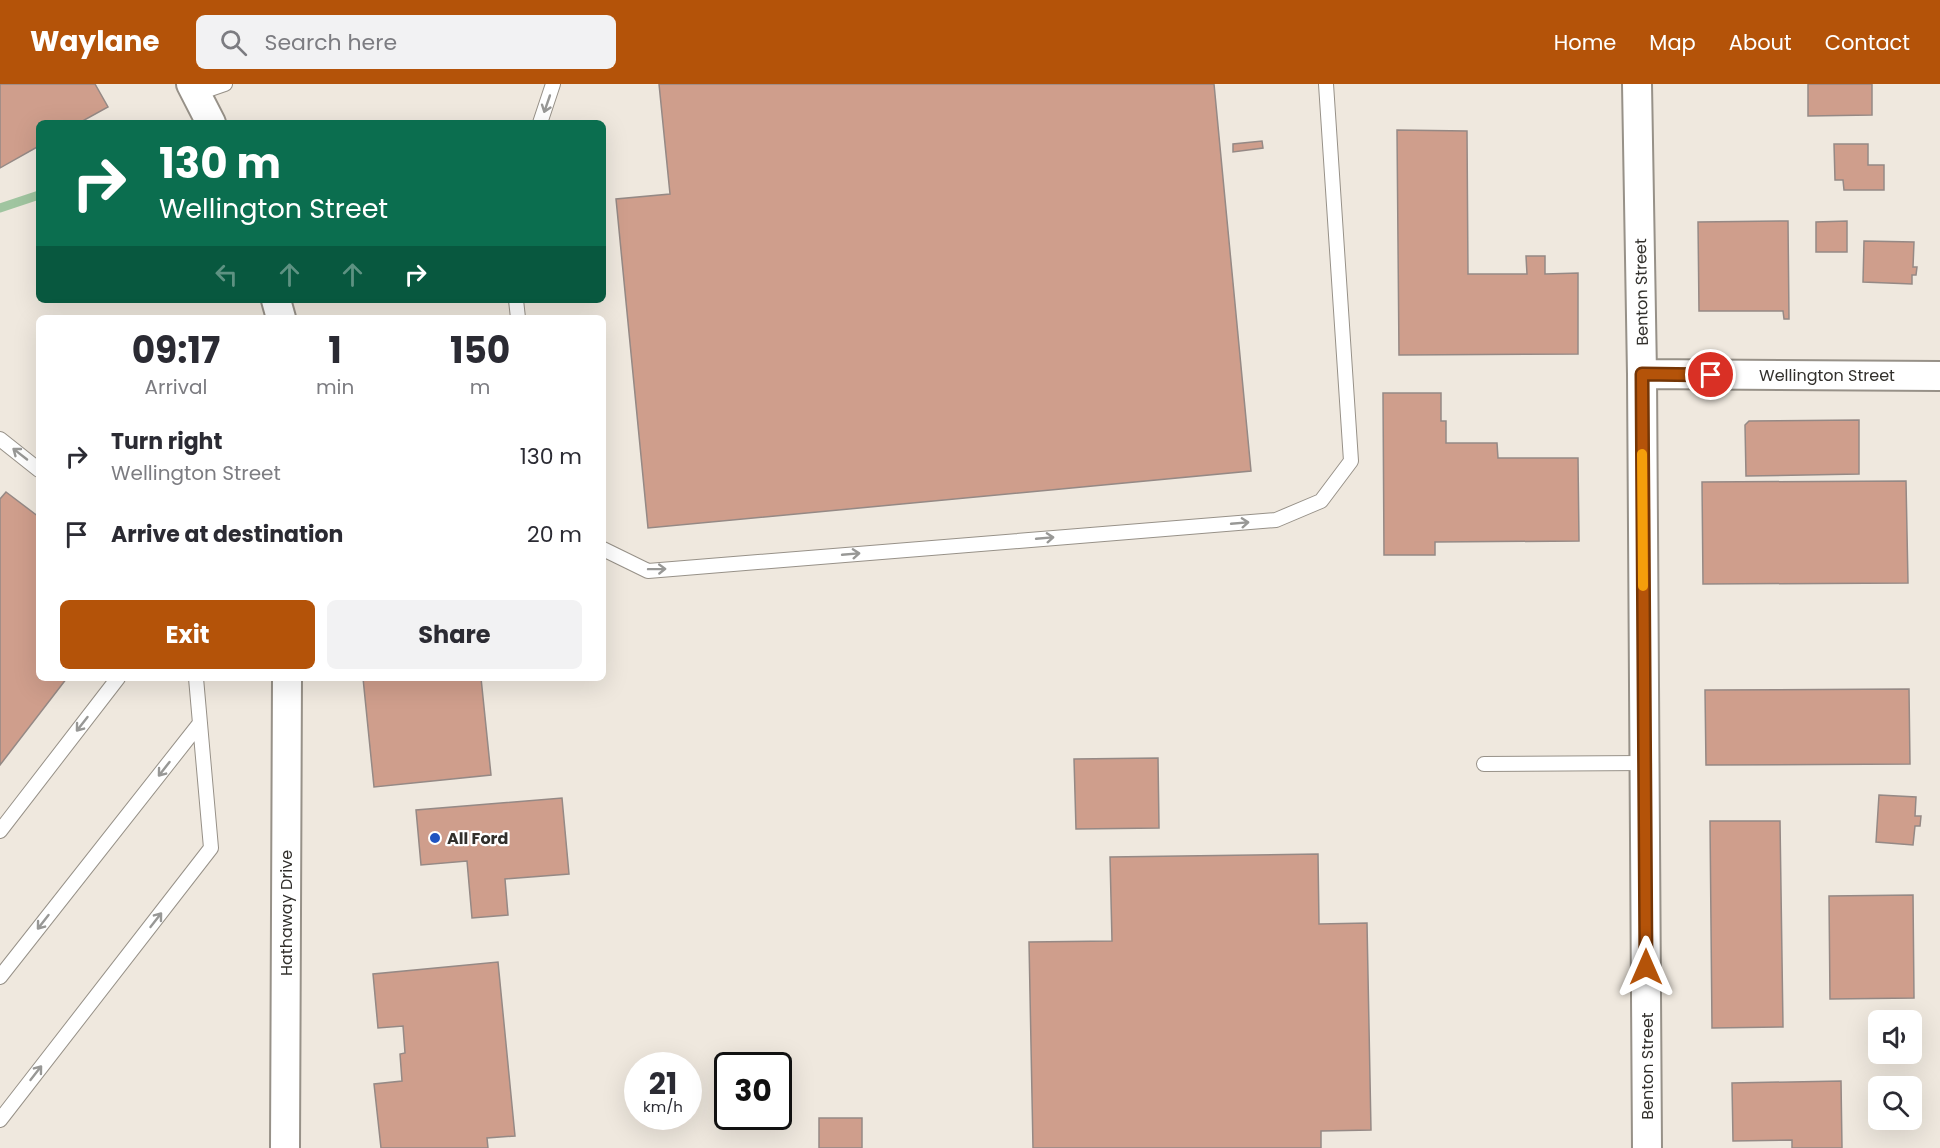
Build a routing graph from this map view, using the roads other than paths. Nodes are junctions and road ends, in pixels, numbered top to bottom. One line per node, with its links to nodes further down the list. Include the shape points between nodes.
1 (225, 84): 5 (lane)
2 (553, 84): 7 (lane, one-way to 7)
3 (1326, 84): 12 (lane, one-way to 3, via 648,571 1276,520 1321,501 1351,461)
4 (1637, 84): 8 (street, Benton Street)
5 (193, 89): 6 (street)
6 (209, 120)
7 (541, 120)
8 (1642, 374): 9 (street, Wellington Street); 17 (street, Benton Street)
9 (1940, 376)
10 (0, 439): 11 (lane, one-way to 10)
11 (36, 468)
12 (609, 552)
13 (116, 681): 19 (lane, one-way to 19)
14 (196, 681): 16 (lane)
15 (286, 681): 22 (street, Hathaway Drive)
16 (200, 723): 20 (lane, one-way to 20); 21 (lane, one-way to 16, via 212,848)
17 (1645, 763): 18 (lane); 23 (street, Benton Street)
18 (1484, 764)
19 (0, 831)
20 (0, 977)
21 (0, 1120)
22 (285, 1148)
23 (1647, 1148)

